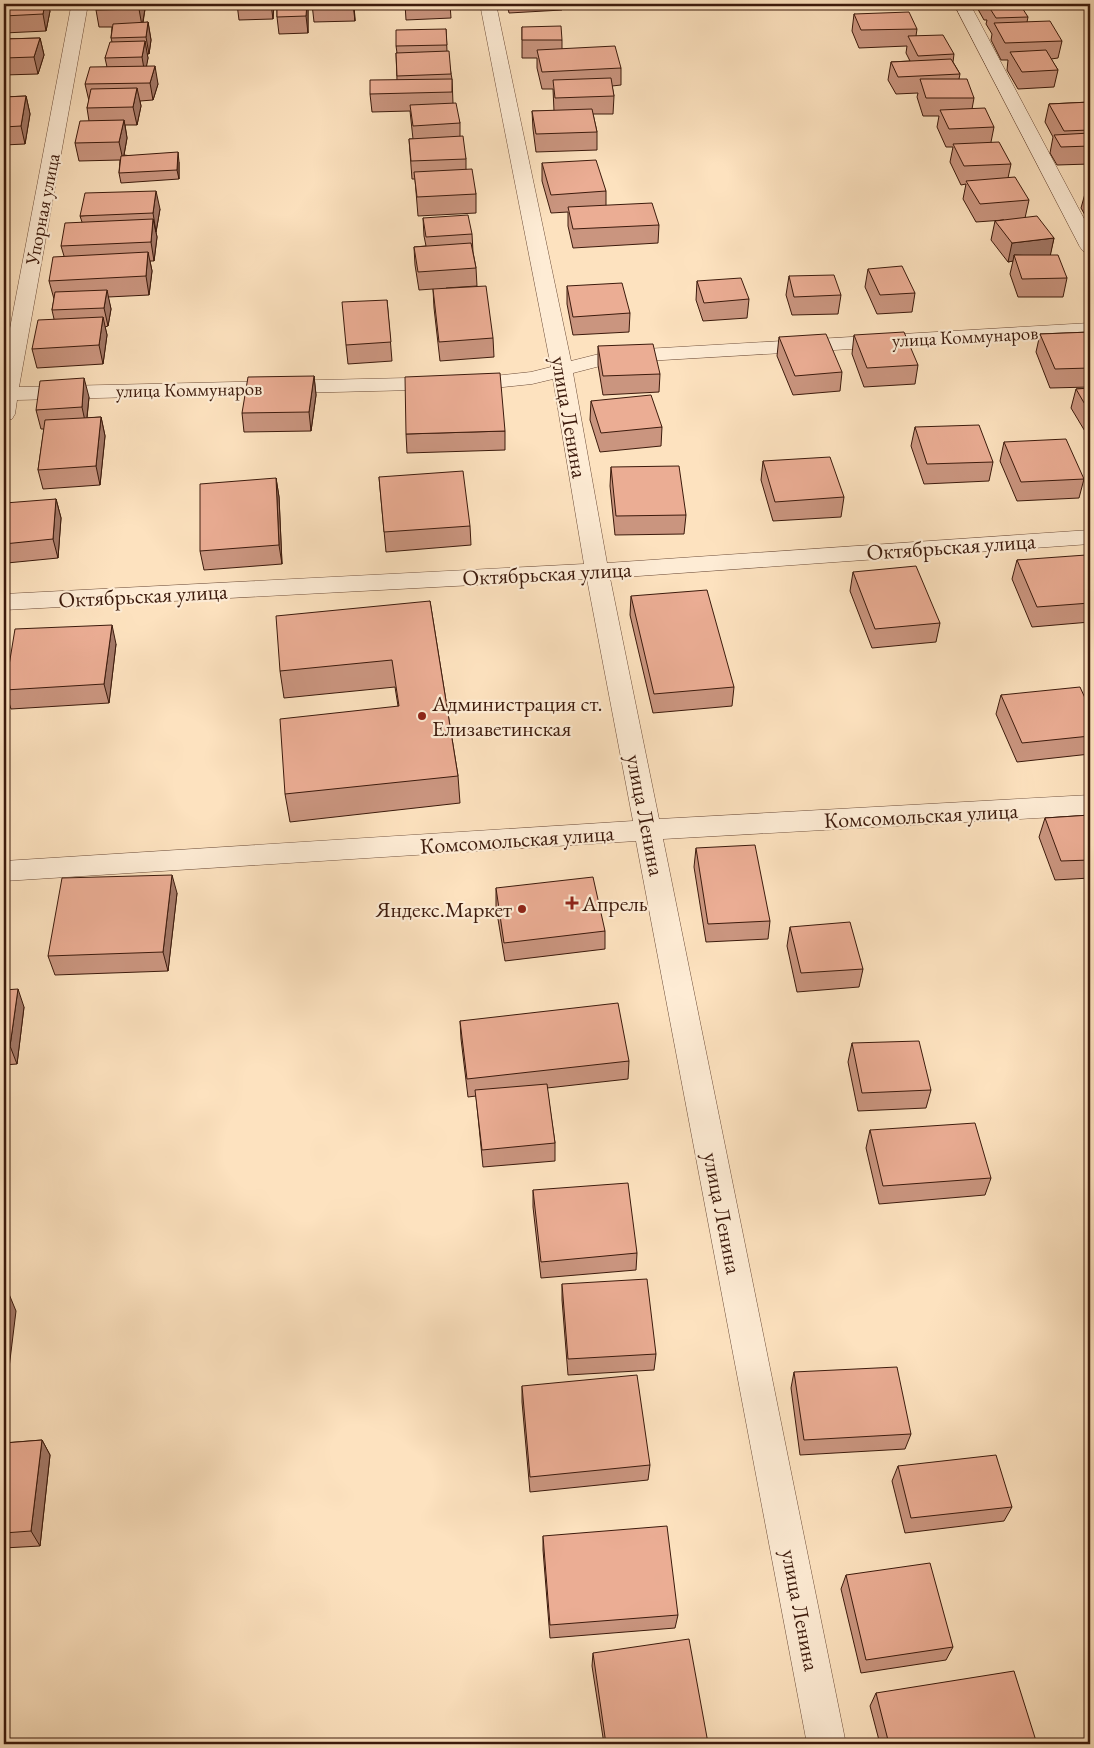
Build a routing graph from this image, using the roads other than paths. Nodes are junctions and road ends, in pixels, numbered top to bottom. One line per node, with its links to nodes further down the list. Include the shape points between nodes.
1 (66, 4): 5 (street)
2 (80, 4): 9 (street, Упорная улица)
3 (488, 4): 8 (street, улица Ленина)
4 (962, 4): 6 (street)
5 (4, 6)
6 (1090, 247)
7 (1090, 329): 8 (street, улица Коммунаров, via 611,357)
8 (562, 370): 9 (street, улица Коммунаров, via 532,378 494,382); 11 (street, улица Ленина)
9 (5, 400)
10 (1090, 537): 11 (street, Октябрьская улица)
11 (597, 571): 12 (street, Октябрьская улица); 14 (street, улица Ленина)
12 (4, 602)
13 (1090, 805): 14 (street, Комсомольская улица)
14 (649, 830): 15 (street, Комсомольская улица); 16 (street, улица Ленина)
15 (4, 871)
16 (827, 1744)

